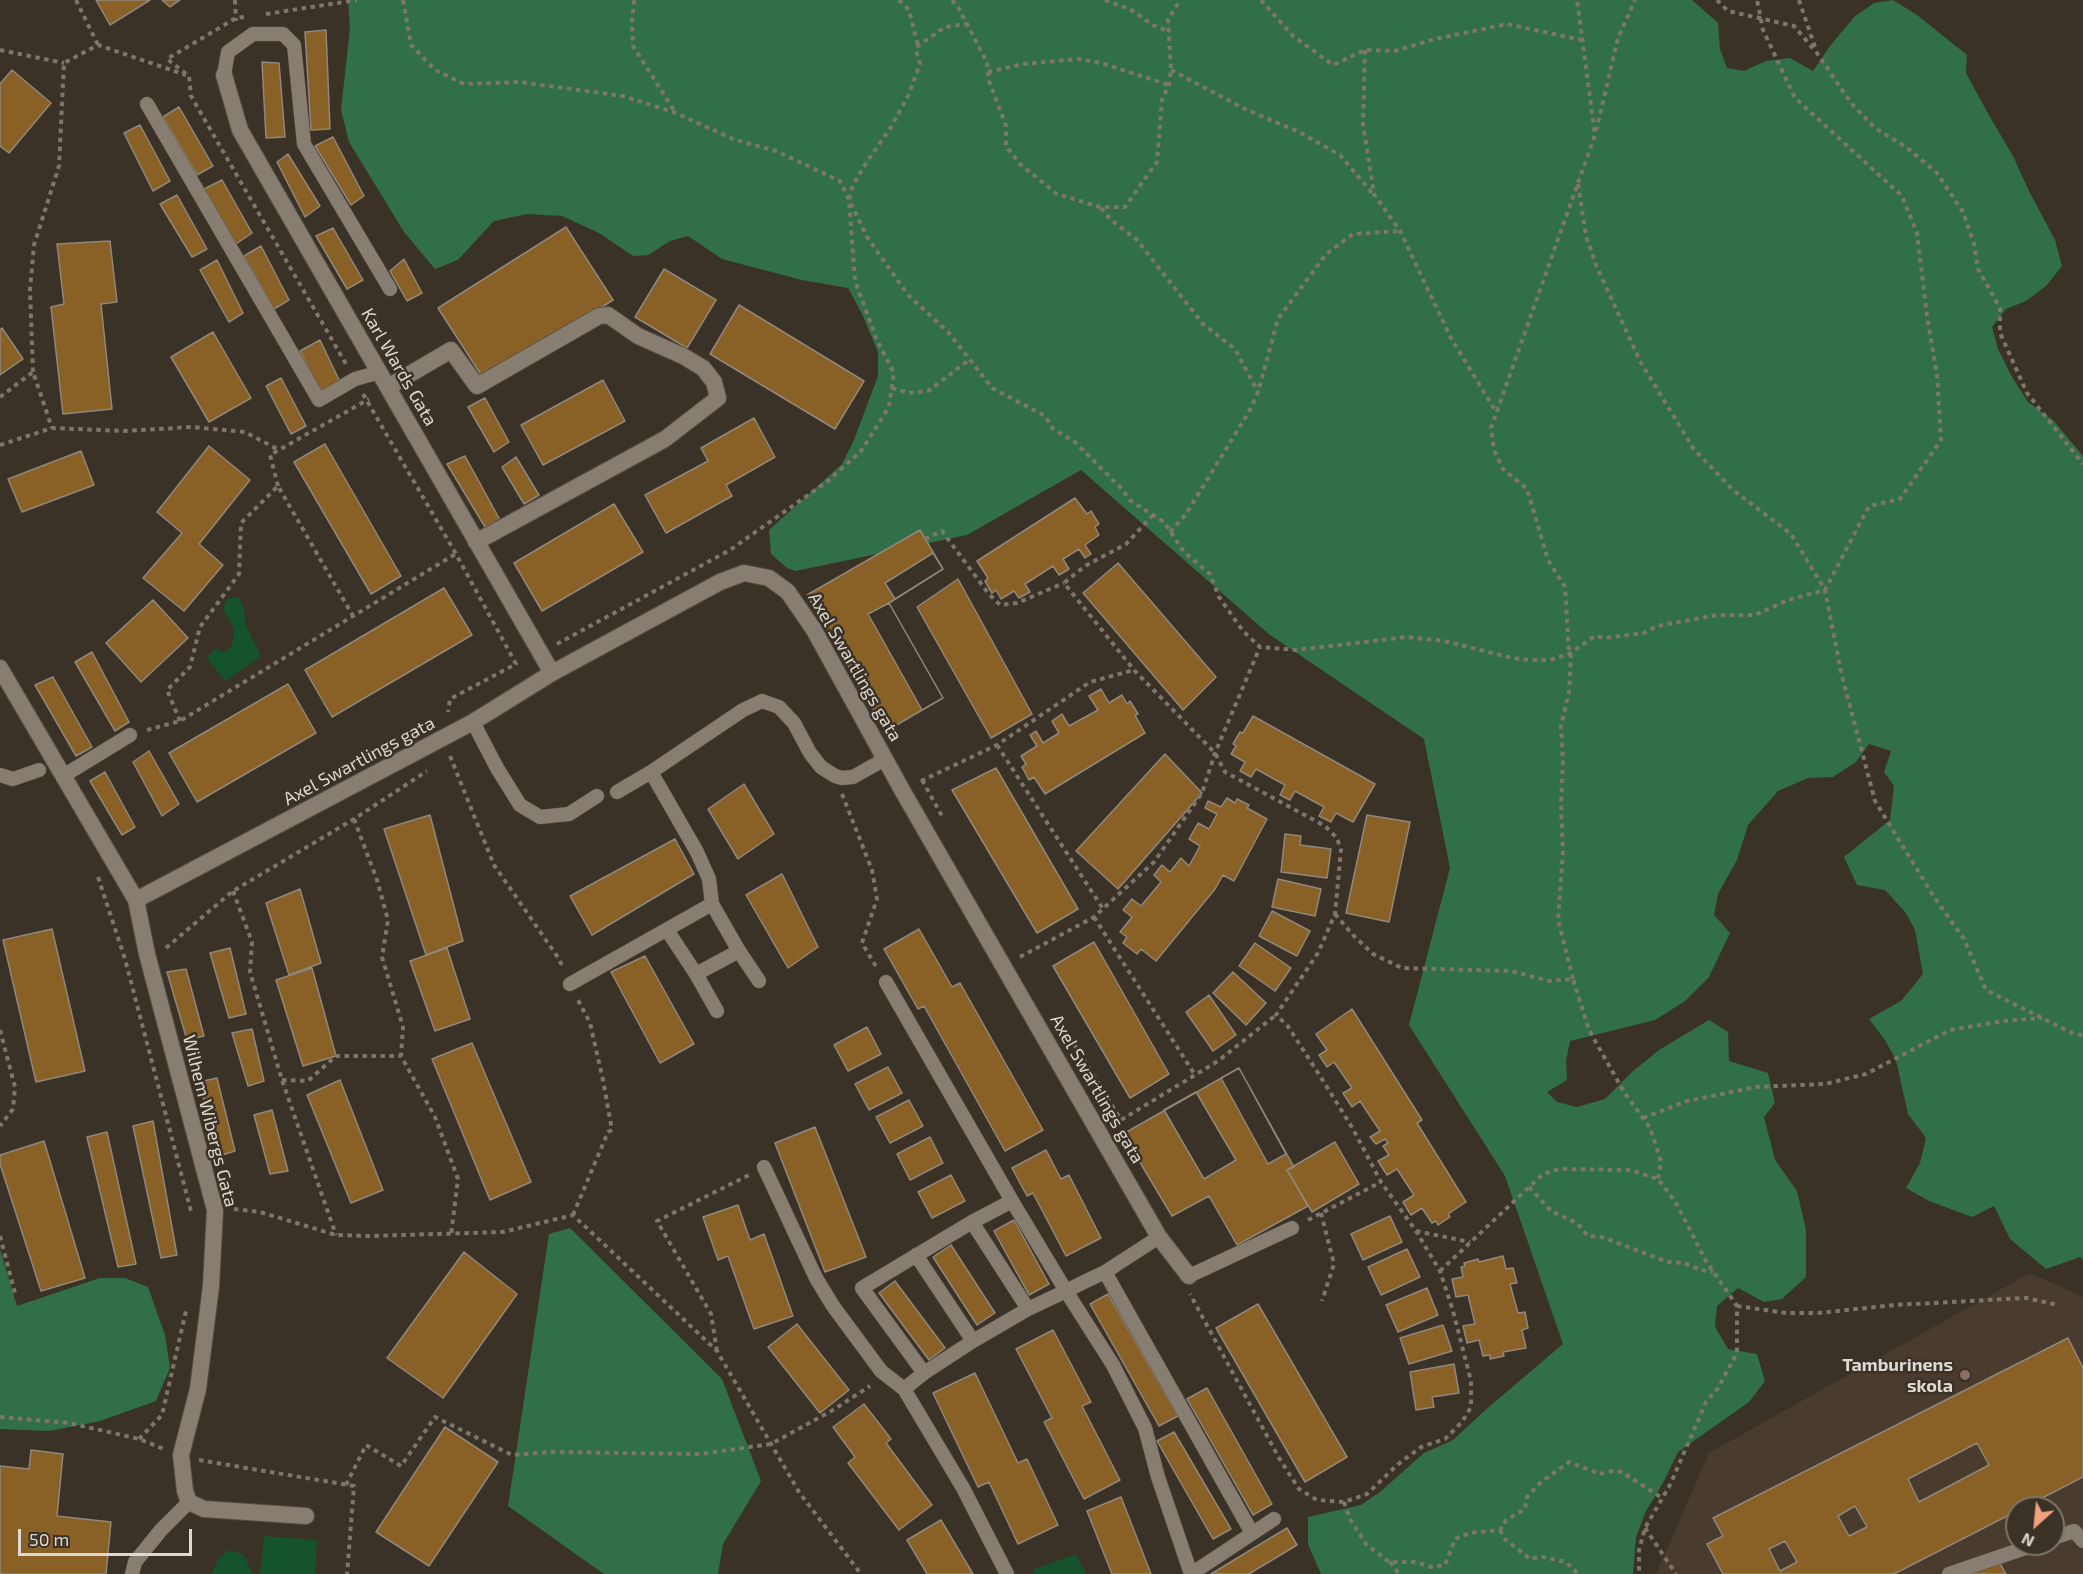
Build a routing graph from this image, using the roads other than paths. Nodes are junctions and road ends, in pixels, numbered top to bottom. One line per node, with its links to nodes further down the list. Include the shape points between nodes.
1 (224, 75): 3 (lane, via 228,52 253,34 283,33 294,45 304,144); 4 (street, Karl Wards Gata, via 240,129)
2 (147, 104): 4 (lane, via 319,400 355,379)
3 (390, 289)
4 (384, 380): 5 (street, Karl Wards Gata); 5 (street, via 451,350 477,386 599,316 608,315 638,336 702,368 714,382 718,398 665,439)
5 (476, 542): 7 (street, Karl Wards Gata)
6 (0, 668): 14 (street, Wilhem Wibergs Gata)
7 (552, 673): 8 (street, Axel Swartlings gata); 10 (street, Axel Swartlings gata, via 720,582 744,573 769,578 788,592 814,630)
8 (473, 723): 16 (lane, via 520,805 540,817 569,814); 17 (street, Axel Swartlings gata)
9 (130, 735): 14 (lane)
10 (885, 759): 12 (lane, via 853,777 835,776 821,767 794,723 779,707 762,701); 30 (street, Axel Swartlings gata)
11 (39, 770): 13 (lane, via 13,779)
12 (651, 772): 15 (lane); 18 (lane, via 697,852 709,879)
13 (0, 775)
14 (63, 776): 17 (street, Wilhem Wibergs Gata)
15 (616, 792)
16 (597, 796)
17 (136, 900): 39 (street, Wilhem Wibergs Gata, via 215,1210 211,1286 198,1389 181,1455)
18 (712, 904): 19 (lane); 20 (lane)
19 (667, 930): 21 (lane); 24 (lane)
20 (739, 951): 21 (lane); 22 (lane)
21 (696, 974): 25 (lane)
22 (759, 981)
23 (886, 982): 27 (lane)
24 (570, 984)
25 (717, 1011)
26 (764, 1167): 38 (lane, via 833,1306 881,1371)
27 (1012, 1201): 28 (lane); 34 (lane)
28 (972, 1222): 31 (lane); 35 (lane)
29 (1292, 1228): 33 (lane)
30 (1160, 1237): 32 (lane); 33 (street, Axel Swartlings gata)
31 (916, 1255): 36 (lane); 37 (lane, via 862,1288)
32 (1105, 1272): 34 (lane); 42 (lane)
33 (1190, 1276)
34 (1066, 1291): 35 (lane); 46 (lane, via 1113,1365 1145,1428)
35 (1028, 1310): 36 (lane)
36 (973, 1341): 37 (lane)
37 (924, 1373): 38 (lane)
38 (904, 1389): 45 (lane, via 963,1488)
39 (189, 1502): 40 (street, via 204,1509); 44 (lane, via 135,1562)
40 (306, 1515)
41 (1275, 1519): 42 (lane)
42 (1252, 1533): 46 (lane)
43 (2005, 1555): 47 (lane)
44 (132, 1574)
45 (1006, 1574)
46 (1191, 1574)
47 (1950, 1574)

